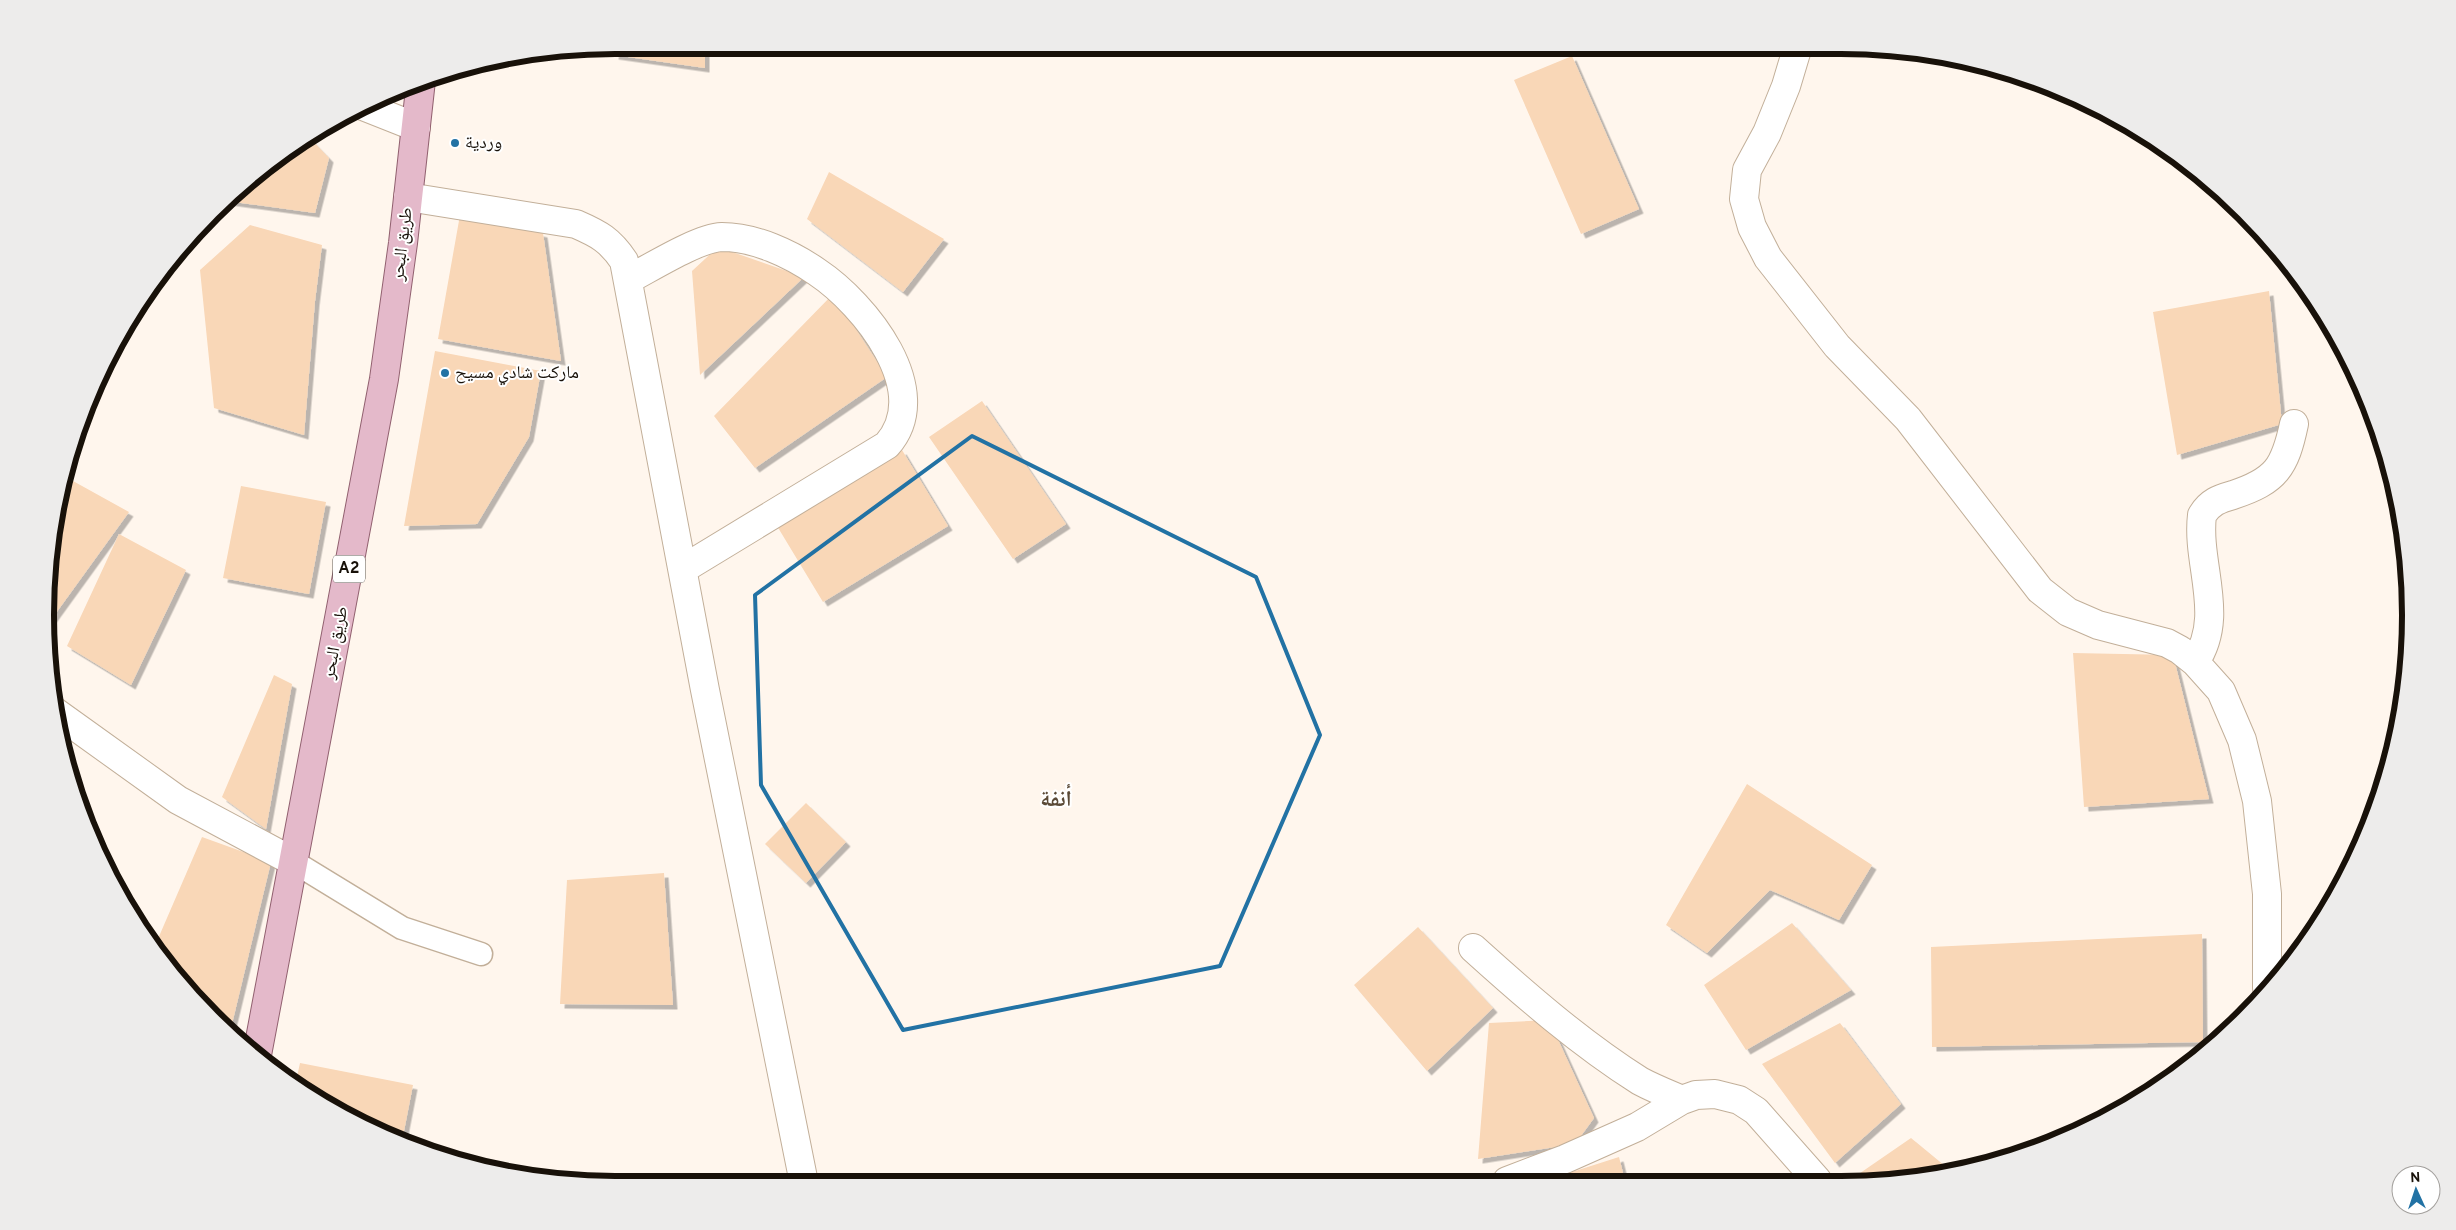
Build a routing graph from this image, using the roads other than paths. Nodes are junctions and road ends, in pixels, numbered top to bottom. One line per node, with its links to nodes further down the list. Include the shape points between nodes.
1 (1796, 54): 9 (street, via 1767,133 1747,170 1744,198 1752,227 1768,258 1837,346 1908,419 2040,590 2068,612 2098,625 2167,643)
2 (420, 89): 4 (main road, طريق البحر / A2)
3 (372, 110): 4 (street)
4 (416, 127): 5 (main road, طريق البحر / A2)
5 (408, 197): 6 (street, via 576,224 612,243 624,261); 11 (main road, طريق البحر / A2, via 384,379)
6 (630, 279): 8 (street); 8 (street, via 707,239 741,239 776,249 817,271 838,287 872,325 903,386 905,408 902,421 887,445)
7 (2294, 424): 9 (street, via 2283,462 2266,482 2214,501 2202,515 2209,618 2206,643)
8 (683, 569): 17 (street)
9 (2195, 662): 14 (street, via 2221,691 2231,712 2242,740 2257,801 2267,894)
10 (64, 718): 11 (street, via 178,800)
11 (294, 862): 13 (lane, via 402,928); 15 (main road, طريق البحر / A2)
12 (1473, 948): 16 (street, via 1535,1004 1621,1067 1641,1081)
13 (481, 954)
14 (2267, 980)
15 (258, 1048)
16 (1682, 1100): 18 (street, via 1638,1127); 19 (street, via 1715,1094 1739,1100 1756,1111)
17 (803, 1176)
18 (1520, 1176)
19 (1813, 1176)

